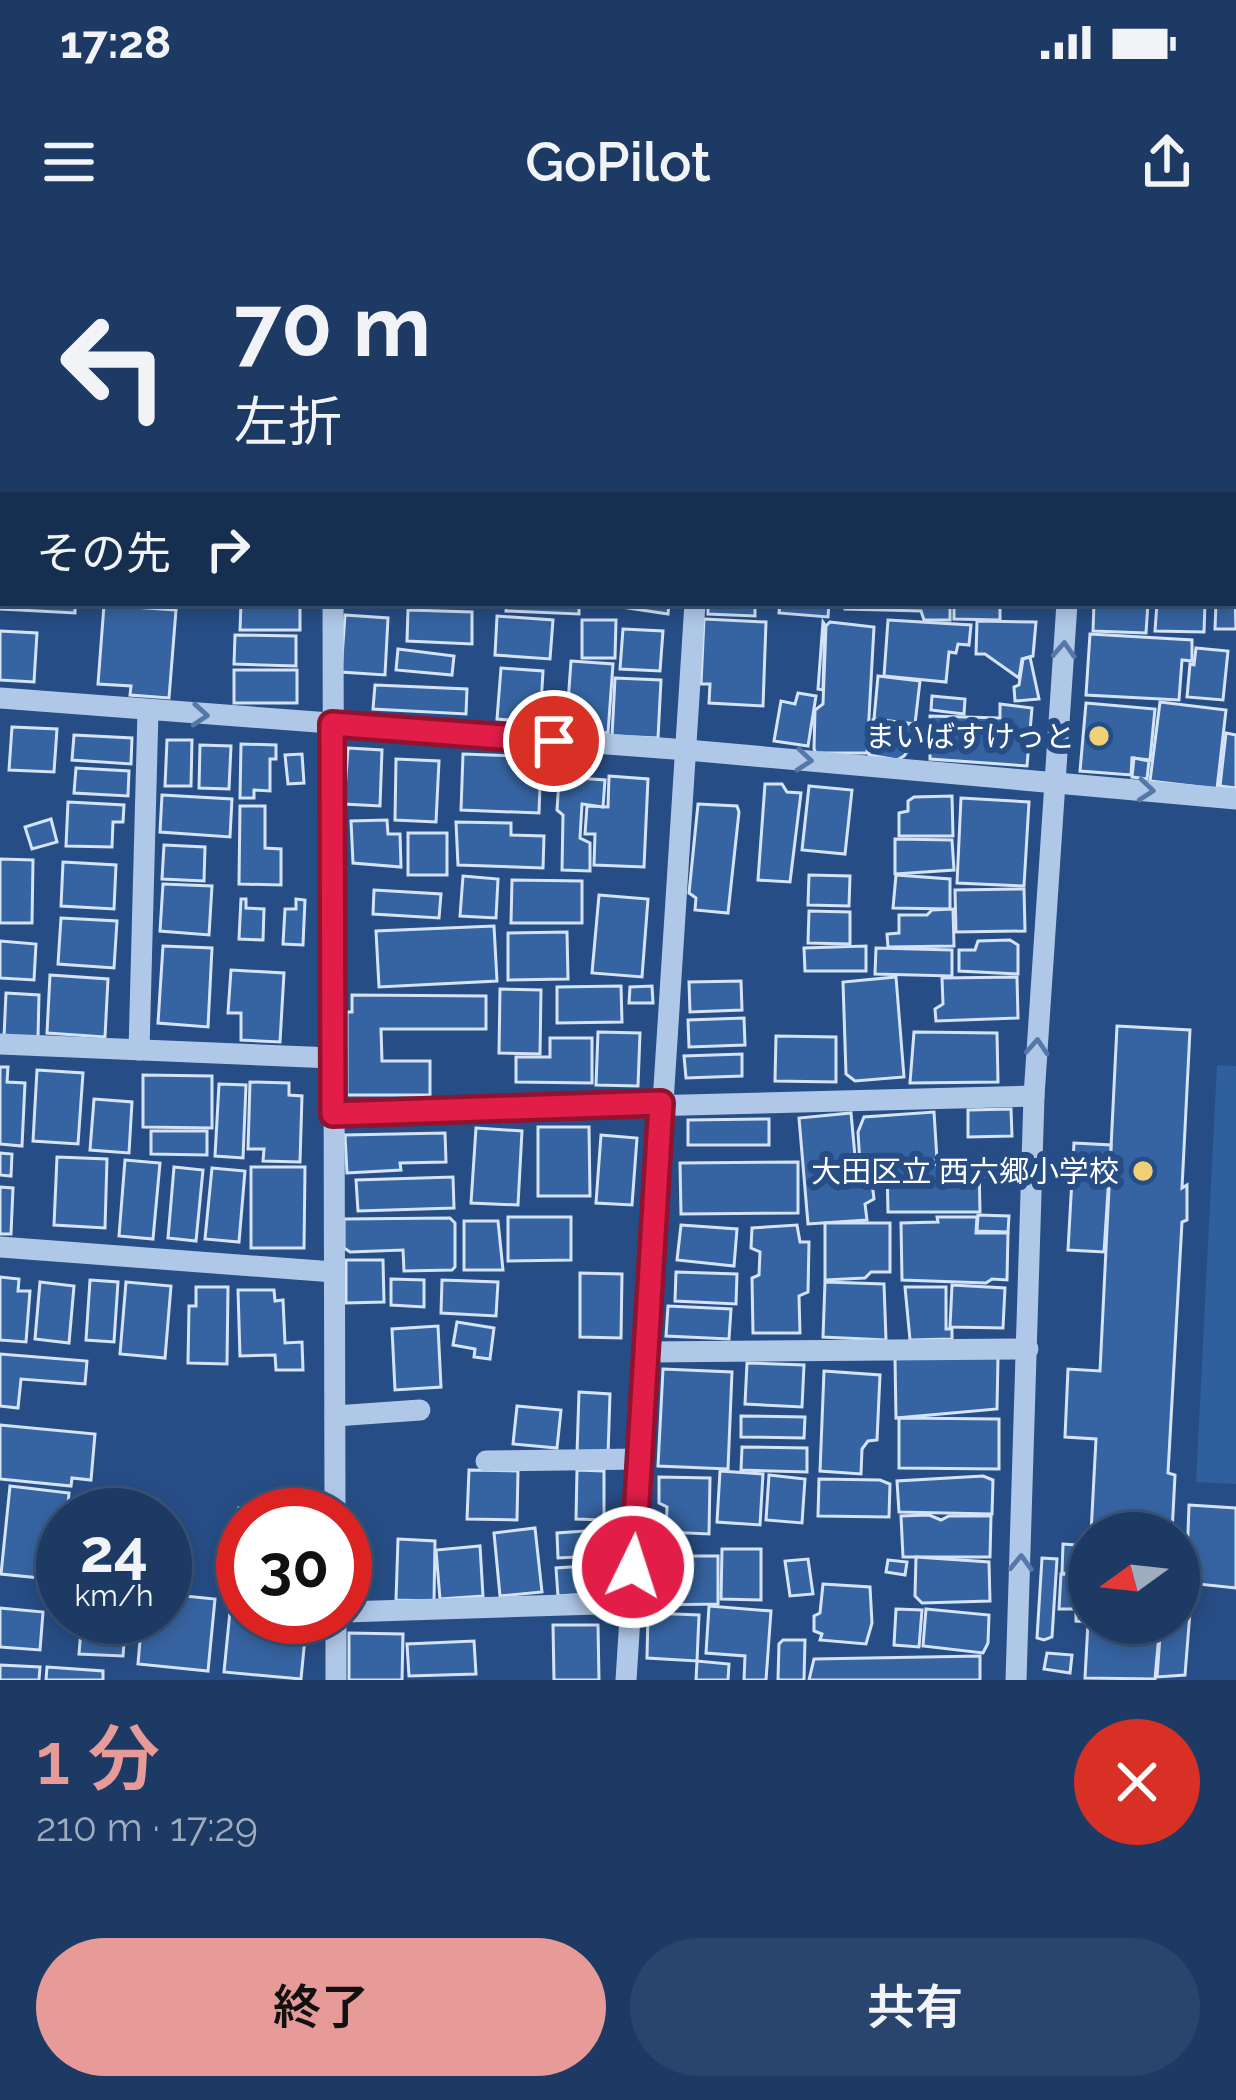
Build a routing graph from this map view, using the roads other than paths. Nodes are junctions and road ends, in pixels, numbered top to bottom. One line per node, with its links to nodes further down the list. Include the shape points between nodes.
1 (333, 606): 6 (street)
2 (695, 606): 7 (street)
3 (1066, 606): 8 (street, one-way to 3)
4 (0, 698): 5 (street)
5 (148, 711): 6 (street, one-way to 6); 11 (street)
6 (332, 724): 7 (street); 12 (street)
7 (687, 751): 8 (street, one-way to 8); 14 (street)
8 (1056, 782): 9 (street, one-way to 9); 13 (street, one-way to 8)
9 (1236, 799)
10 (0, 1044): 11 (street)
11 (139, 1050): 12 (street)
12 (333, 1058): 15 (street)
13 (1034, 1096): 14 (street); 18 (street)
14 (661, 1103): 15 (street); 19 (street)
15 (333, 1114): 17 (street)
16 (0, 1247): 17 (street)
17 (334, 1272): 21 (street)
18 (1028, 1348): 19 (street); 30 (street, one-way to 18)
19 (647, 1352): 22 (street)
20 (419, 1409): 21 (street)
21 (335, 1416): 24 (street, via 324,1445)
22 (640, 1459): 23 (street); 25 (street)
23 (486, 1461)
24 (331, 1488)
25 (630, 1604): 26 (street); 29 (street)
26 (372, 1611)
27 (336, 1644): 28 (street)
28 (336, 1680)
29 (626, 1680)
30 (1016, 1680)

